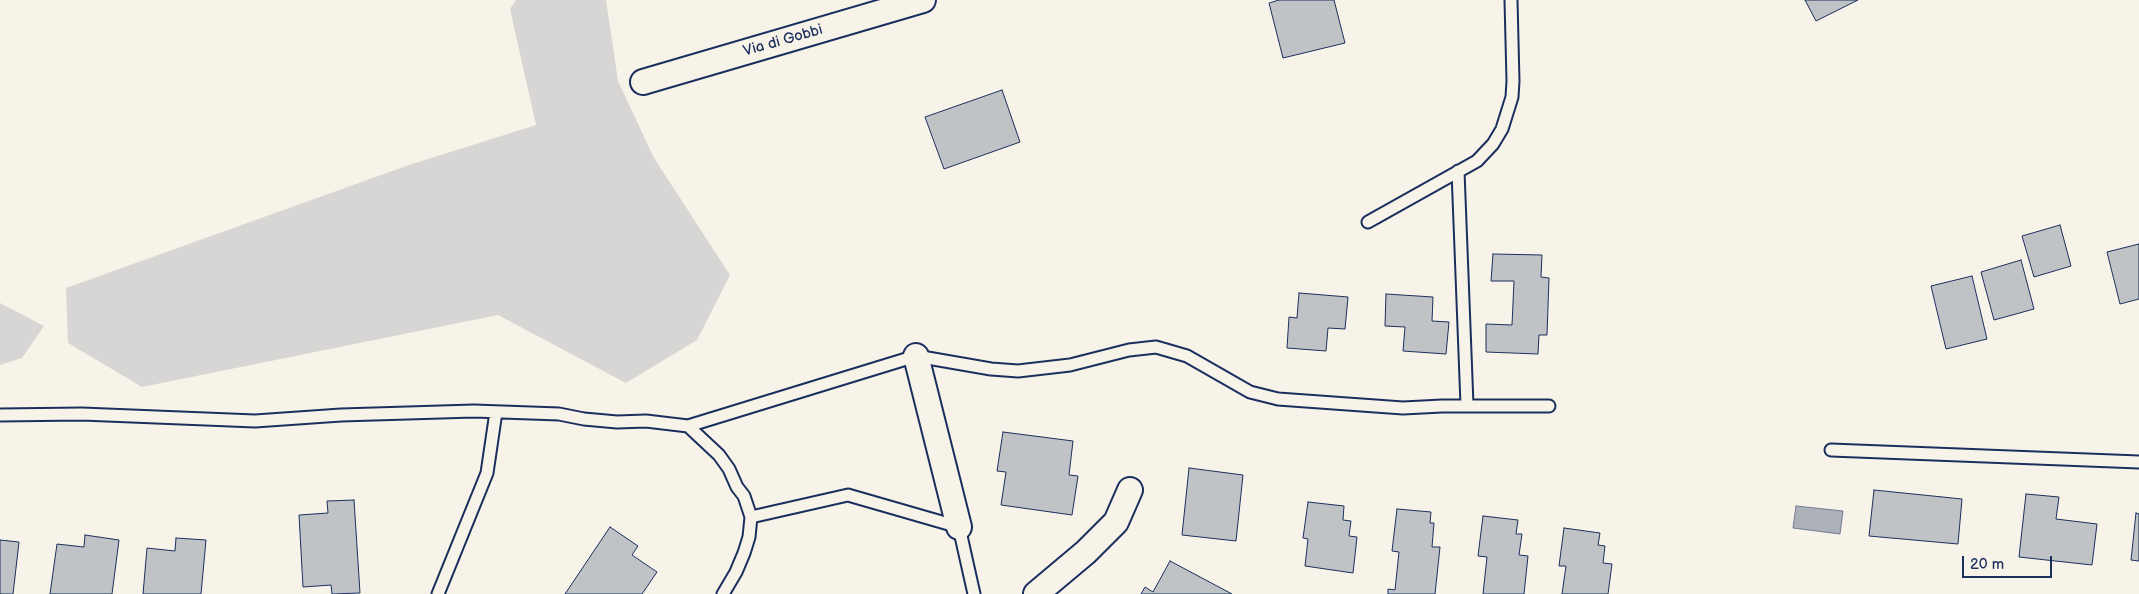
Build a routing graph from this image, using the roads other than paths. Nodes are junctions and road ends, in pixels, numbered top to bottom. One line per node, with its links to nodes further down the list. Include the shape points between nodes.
1 (923, 0): 3 (street, Via di Gobbi)
2 (1512, 0): 4 (lane, via 1514,81 1507,115 1502,129 1483,156)
3 (642, 82)
4 (1458, 172): 5 (lane); 7 (lane)
5 (1368, 222)
6 (916, 356): 7 (lane, via 1018,371 1070,365 1129,350 1156,347 1187,356 1250,392 1278,399 1403,408); 11 (lane); 16 (street)
7 (1467, 405): 8 (lane)
8 (1549, 406)
9 (496, 412): 10 (lane, via 412,412 255,421 82,414); 11 (lane, via 559,414 584,419); 17 (lane, via 487,473)
10 (0, 415)
11 (688, 426): 15 (lane, via 729,469)
12 (1831, 450): 13 (lane)
13 (2139, 462)
14 (1130, 490): 20 (street, via 1116,522)
15 (751, 517): 16 (lane, via 848,495); 18 (lane, via 744,554)
16 (959, 527): 19 (lane)
17 (438, 594)
18 (723, 594)
19 (974, 594)
20 (1036, 594)

